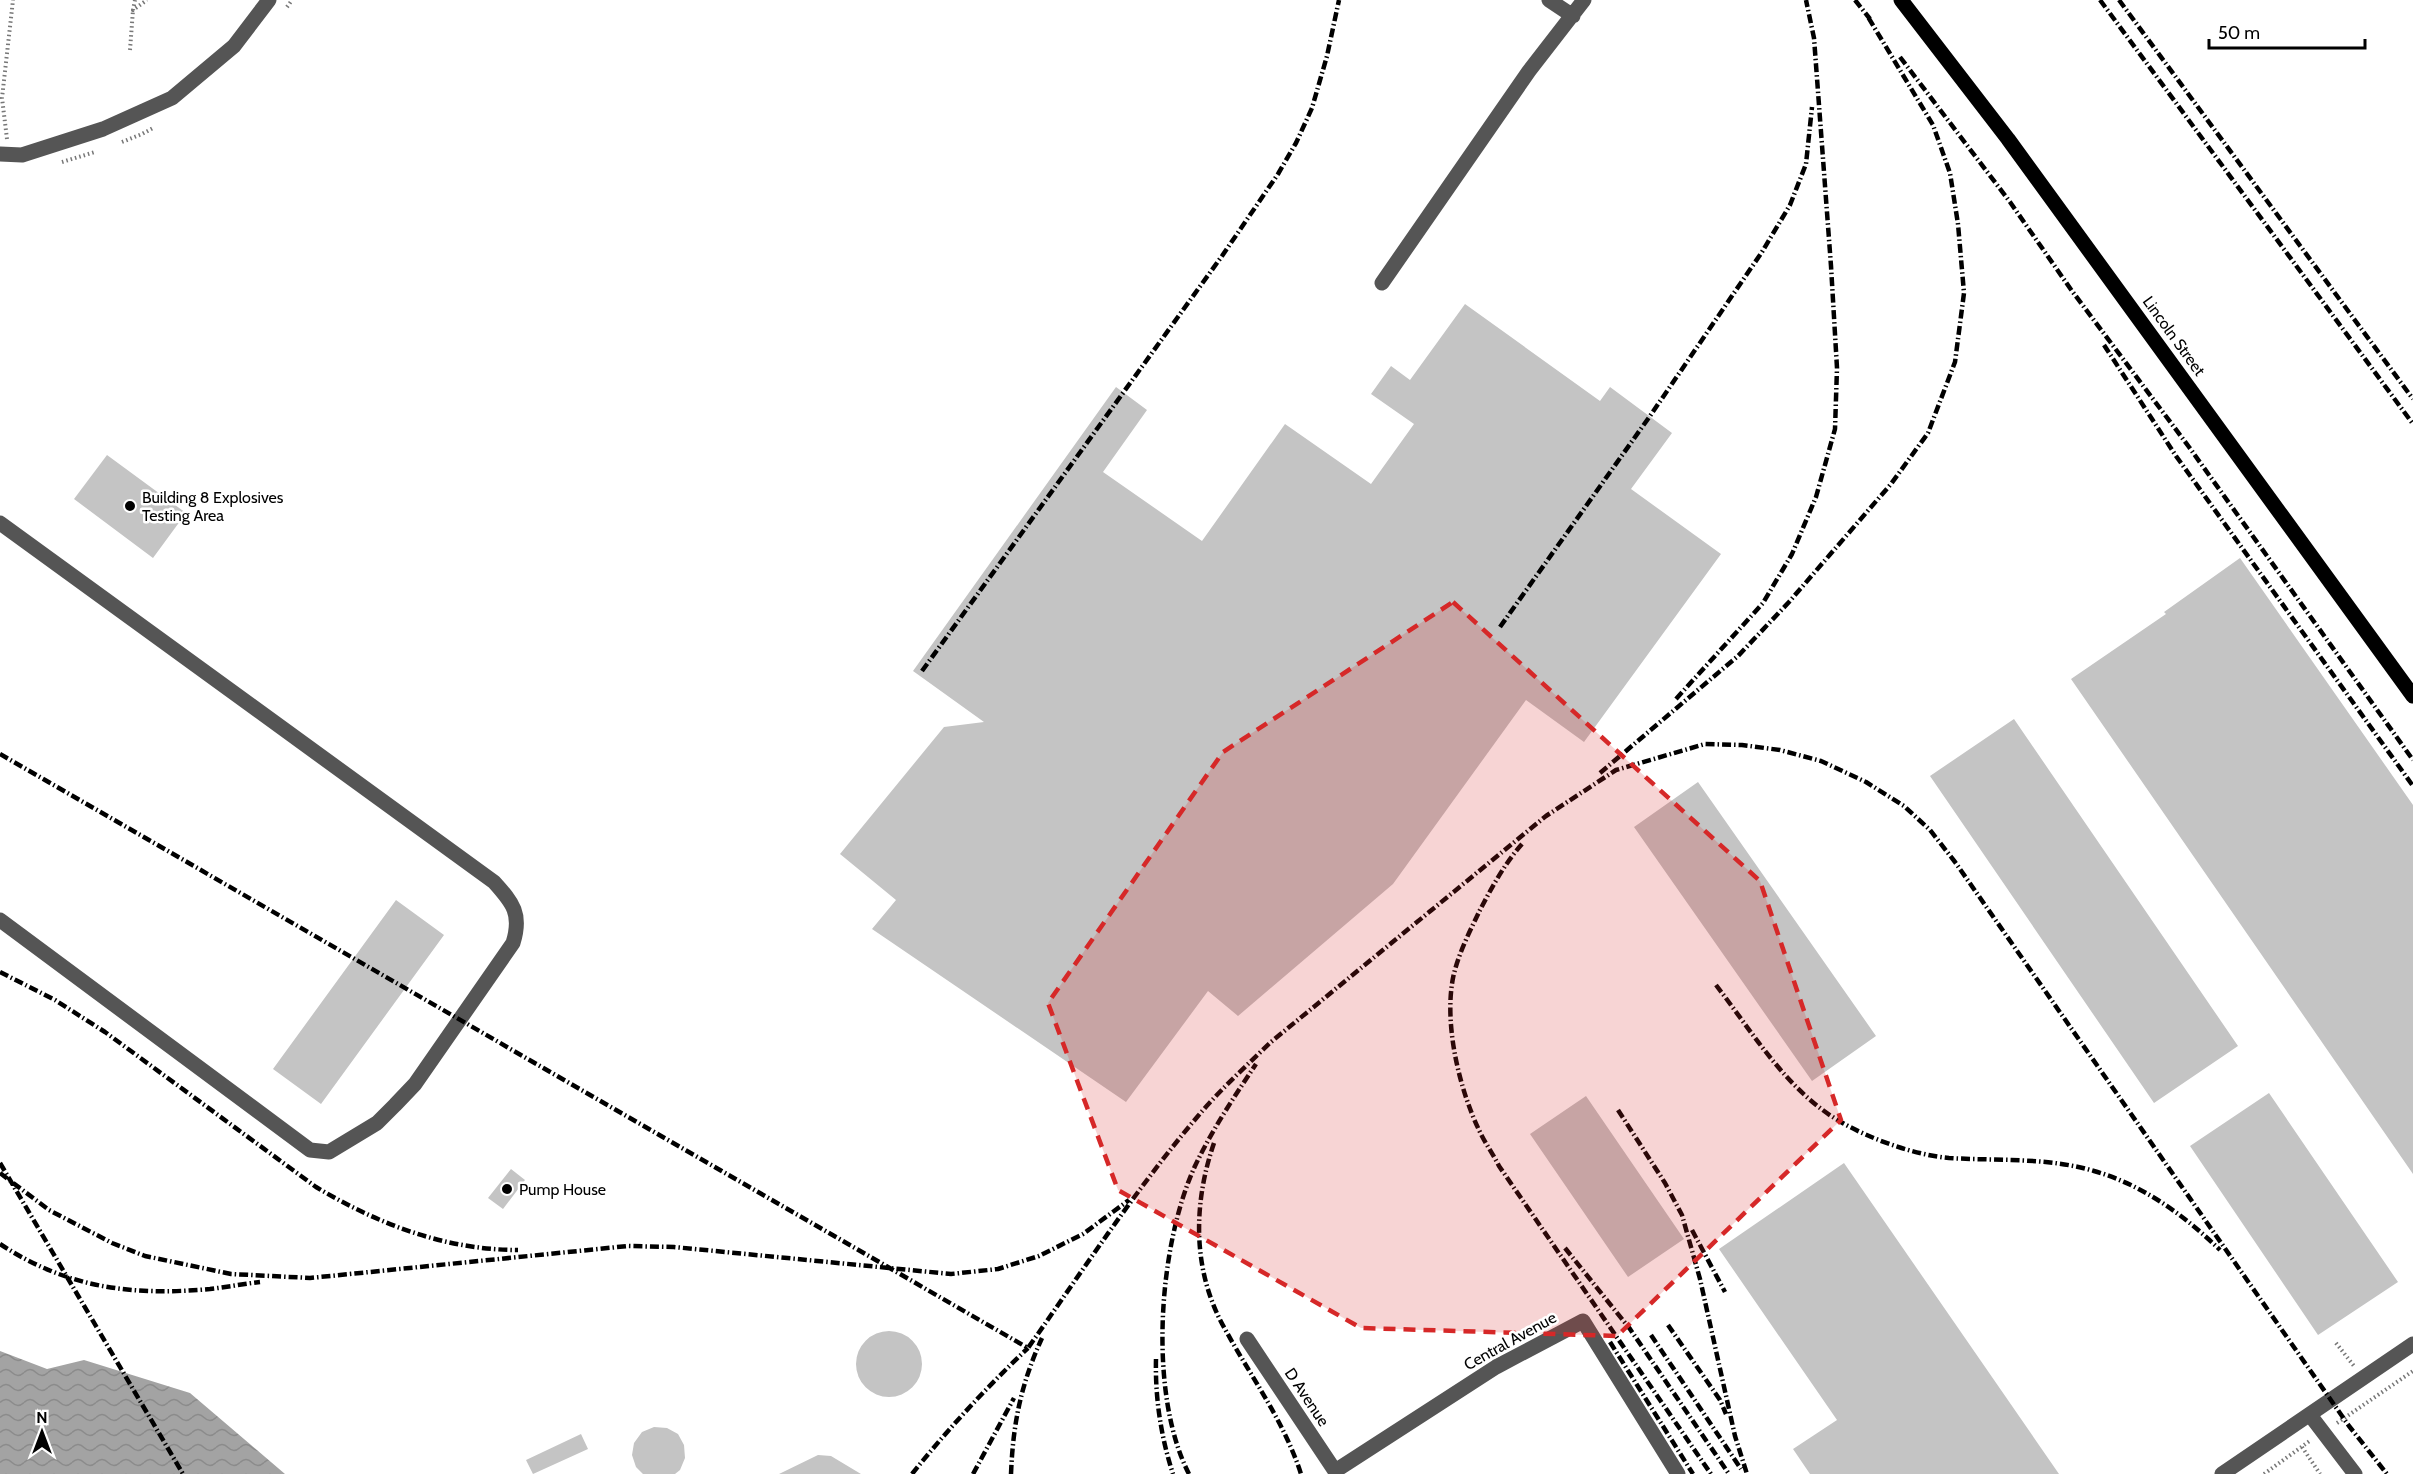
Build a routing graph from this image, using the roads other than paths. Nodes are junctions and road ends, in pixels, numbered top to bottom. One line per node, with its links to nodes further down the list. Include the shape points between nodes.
1 (268, 0): 6 (street, via 234,46 172,98 103,129 22,155)
2 (1549, 0): 5 (street)
3 (1584, 0): 5 (street)
4 (1901, 0): 9 (main road, Lincoln Street, via 2008,139)
5 (1573, 15): 7 (street, via 1529,71)
6 (4, 154)
7 (1382, 283)
8 (0, 523): 10 (street, via 494,882 516,912 518,928 513,943 415,1084 377,1123 329,1152 310,1150)
9 (2413, 696)
10 (0, 920)
11 (1246, 1339): 14 (street, D Avenue)
12 (2413, 1344): 13 (street)
13 (2310, 1415): 16 (street); 17 (street)
14 (1336, 1473): 15 (street, Central Avenue, via 1496,1367 1583,1321)
15 (1678, 1474)
16 (2222, 1474)
17 (2355, 1474)

